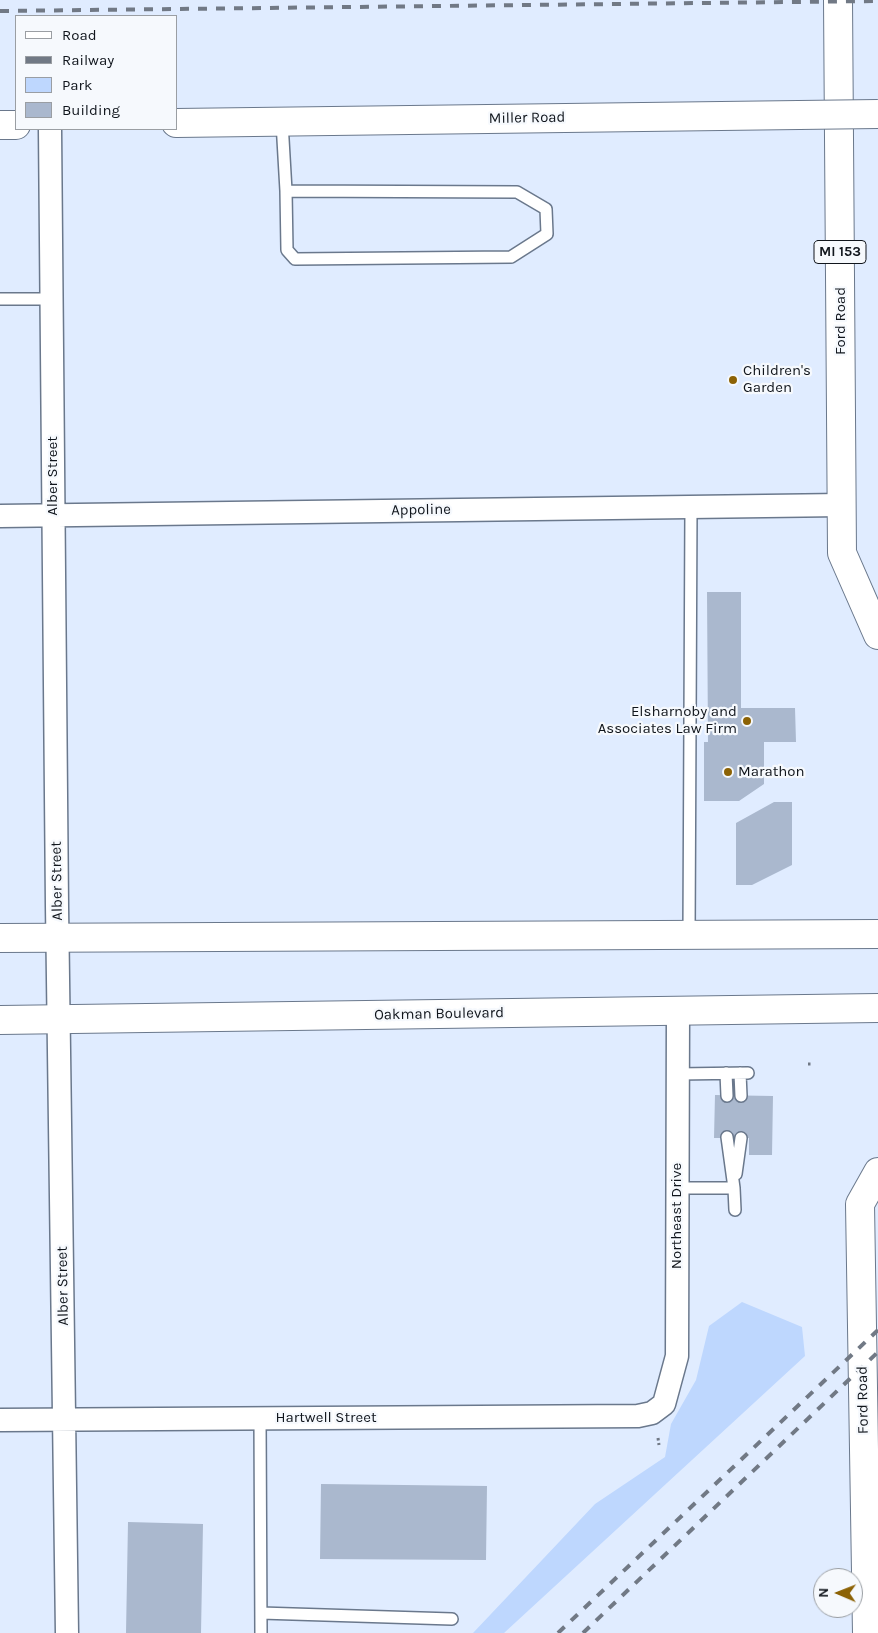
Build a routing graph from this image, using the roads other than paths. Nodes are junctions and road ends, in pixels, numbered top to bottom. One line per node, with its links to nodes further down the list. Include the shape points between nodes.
1 (838, 0): 11 (street, Ford Road / MI 153)
2 (878, 114): 3 (street, Miller Road, bridge)
3 (282, 122): 4 (street, Miller Road); 8 (lane)
4 (178, 123)
5 (0, 125): 6 (street)
6 (15, 125)
7 (50, 130): 10 (street, Alber Street)
8 (286, 191): 8 (lane, via 287,250 295,259 511,257 546,234 546,208 517,192)
9 (0, 299): 10 (lane)
10 (52, 299): 14 (street, Alber Street)
11 (842, 504): 12 (street, Appoline); 15 (street, Ford Road / MI 153, via 842,553)
12 (691, 507): 14 (street, Appoline); 17 (lane)
13 (0, 516): 14 (street, Appoline)
14 (53, 516): 18 (street, Alber Street)
15 (878, 635)
16 (878, 934): 17 (street)
17 (689, 935): 18 (street)
18 (58, 937): 19 (street); 23 (street, Alber Street)
19 (0, 938)
20 (878, 1008): 21 (street, Oakman Boulevard)
21 (678, 1011): 23 (street, Oakman Boulevard); 25 (street, Northeast Drive)
22 (0, 1020): 23 (street, Oakman Boulevard)
23 (59, 1020): 36 (street, Alber Street)
24 (726, 1073): 25 (lane); 26 (lane); 27 (lane, via 744,1073)
25 (678, 1074): 31 (street, Northeast Drive)
26 (727, 1096)
27 (741, 1096)
28 (727, 1137): 32 (lane)
29 (741, 1138): 32 (lane)
30 (878, 1172): 42 (street, Ford Road, via 860,1204)
31 (678, 1188): 32 (lane); 34 (street, Northeast Drive, via 677,1356 664,1404)
32 (734, 1188): 33 (lane)
33 (735, 1210)
34 (652, 1413): 35 (street, Hartwell Street, via 638,1416)
35 (260, 1418): 36 (street, Hartwell Street); 38 (lane)
36 (64, 1419): 37 (street, Hartwell Street); 40 (street, Alber Street)
37 (0, 1420)
38 (261, 1612): 39 (lane); 41 (lane)
39 (452, 1618)
40 (66, 1633)
41 (261, 1633)
42 (867, 1633)

